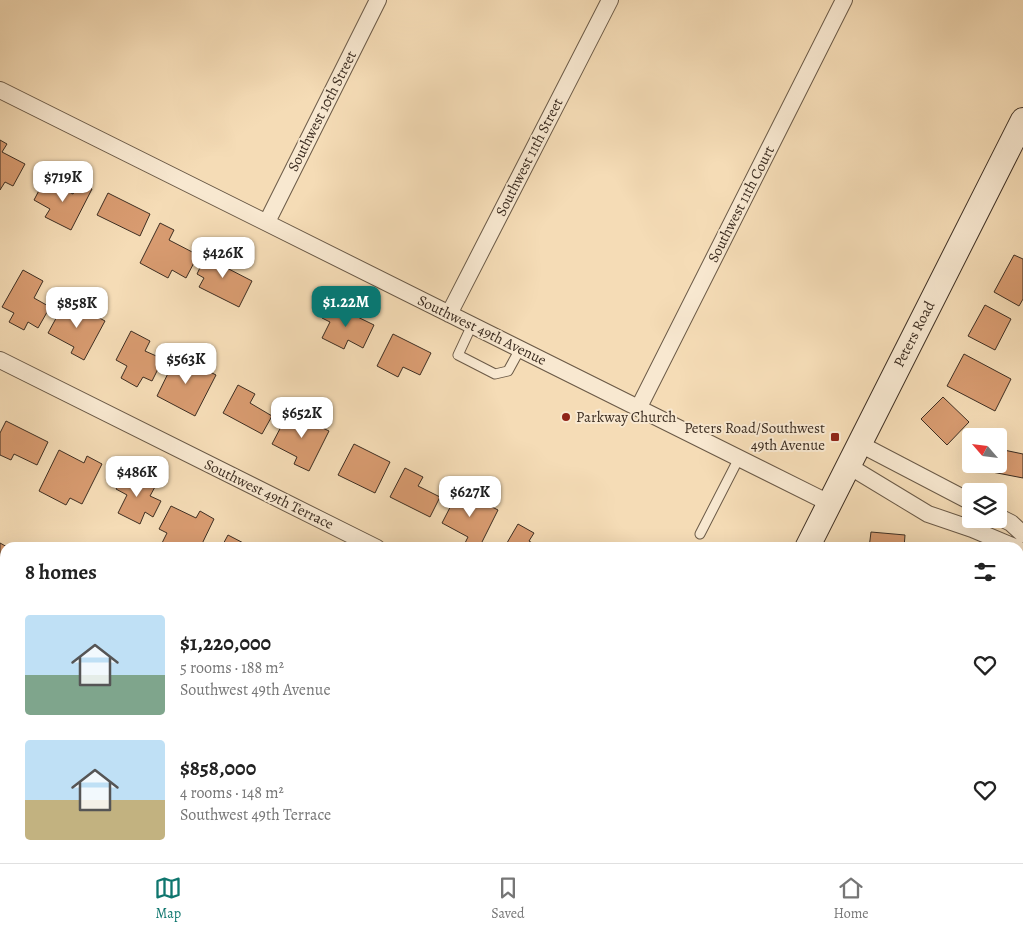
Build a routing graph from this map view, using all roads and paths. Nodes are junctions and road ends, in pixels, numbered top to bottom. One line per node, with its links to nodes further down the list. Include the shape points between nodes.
1 (378, 0): 6 (street, Southwest 10th Street)
2 (610, 0): 7 (street, Southwest 11th Street)
3 (844, 0): 11 (street, Southwest 11th Court)
4 (0, 90): 6 (street, Southwest 49th Avenue)
5 (1023, 120): 12 (main road, Peters Road)
6 (266, 222): 7 (street, Southwest 49th Avenue)
7 (449, 314): 8 (street, Southwest 49th Avenue)
8 (472, 325): 9 (street, Southwest 49th Avenue); 9 (lane, via 458,355 495,374 508,371)
9 (520, 349): 11 (street, Southwest 49th Avenue)
10 (0, 360): 20 (street, Southwest 49th Terrace)
11 (639, 407): 13 (street, Southwest 49th Avenue)
12 (858, 443): 14 (main road, Peters Road); 15 (street)
13 (739, 458): 16 (street, Southwest 49th Avenue); 18 (lane)
14 (847, 465): 16 (main road, Peters Road); 22 (street, via 928,514)
15 (962, 497)
16 (829, 503): 21 (main road, Peters Road)
17 (1007, 521): 19 (street)
18 (700, 534)
19 (1023, 534)
20 (365, 542)
21 (810, 542)
22 (1004, 542)

